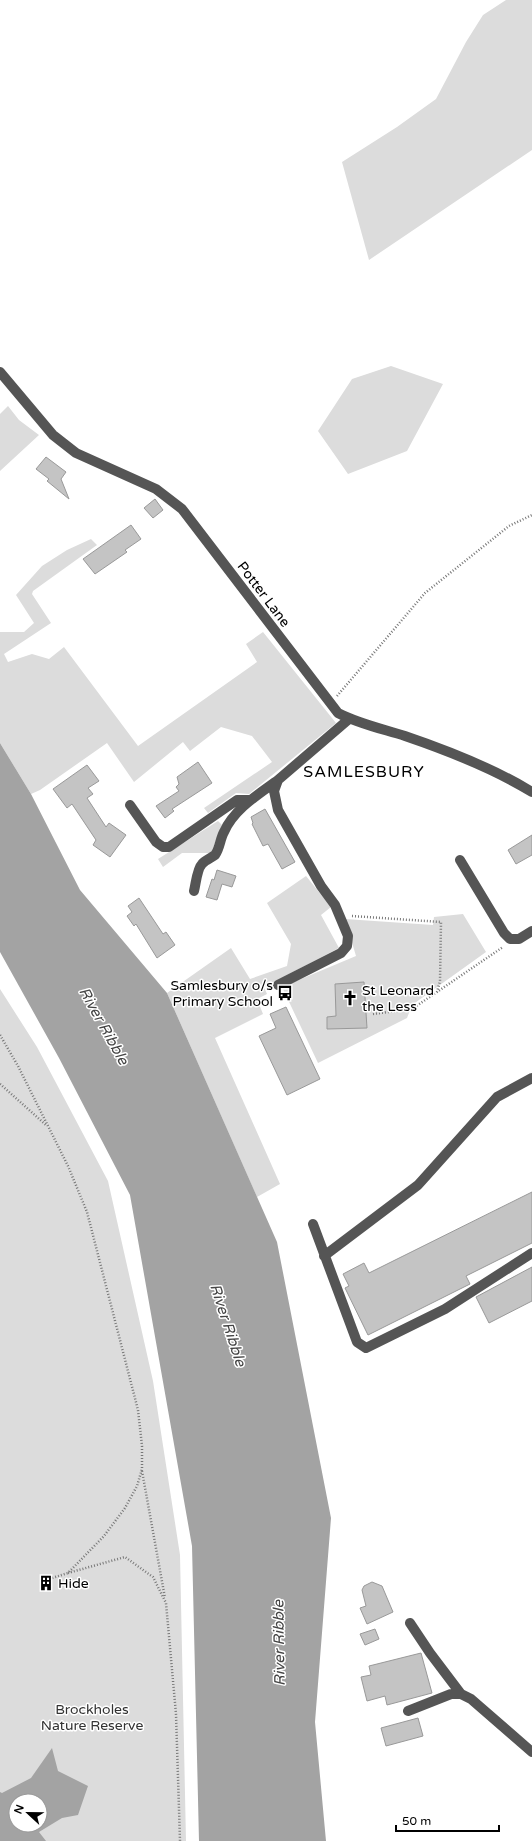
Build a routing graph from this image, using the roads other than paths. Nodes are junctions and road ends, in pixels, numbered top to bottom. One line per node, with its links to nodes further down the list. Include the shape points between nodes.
1 (0, 372): 2 (street, Potter Lane, via 53,435 76,453 156,489 182,509 330,704 338,714)
2 (349, 719): 3 (street); 4 (street, Potter Lane, via 448,751 511,779)
3 (278, 780): 5 (street); 10 (street, via 274,791 278,810 321,886 336,905 348,936 347,946 341,953)
4 (532, 792)
5 (251, 800): 6 (street, via 237,800 169,847 163,847 156,842); 8 (street, via 224,831 215,855 202,863 197,871)
6 (130, 805)
7 (460, 860): 9 (street, via 510,939 519,939)
8 (194, 891)
9 (532, 931)
10 (278, 985)
11 (532, 1078): 14 (street, via 497,1097 418,1185)
12 (312, 1224): 14 (street)
13 (532, 1253): 14 (street, via 445,1309 366,1348 357,1342)
14 (324, 1256)
15 (410, 1623): 16 (street)
16 (461, 1694): 17 (street, via 446,1695); 18 (street, via 472,1699)
17 (408, 1711)
18 (532, 1752)

